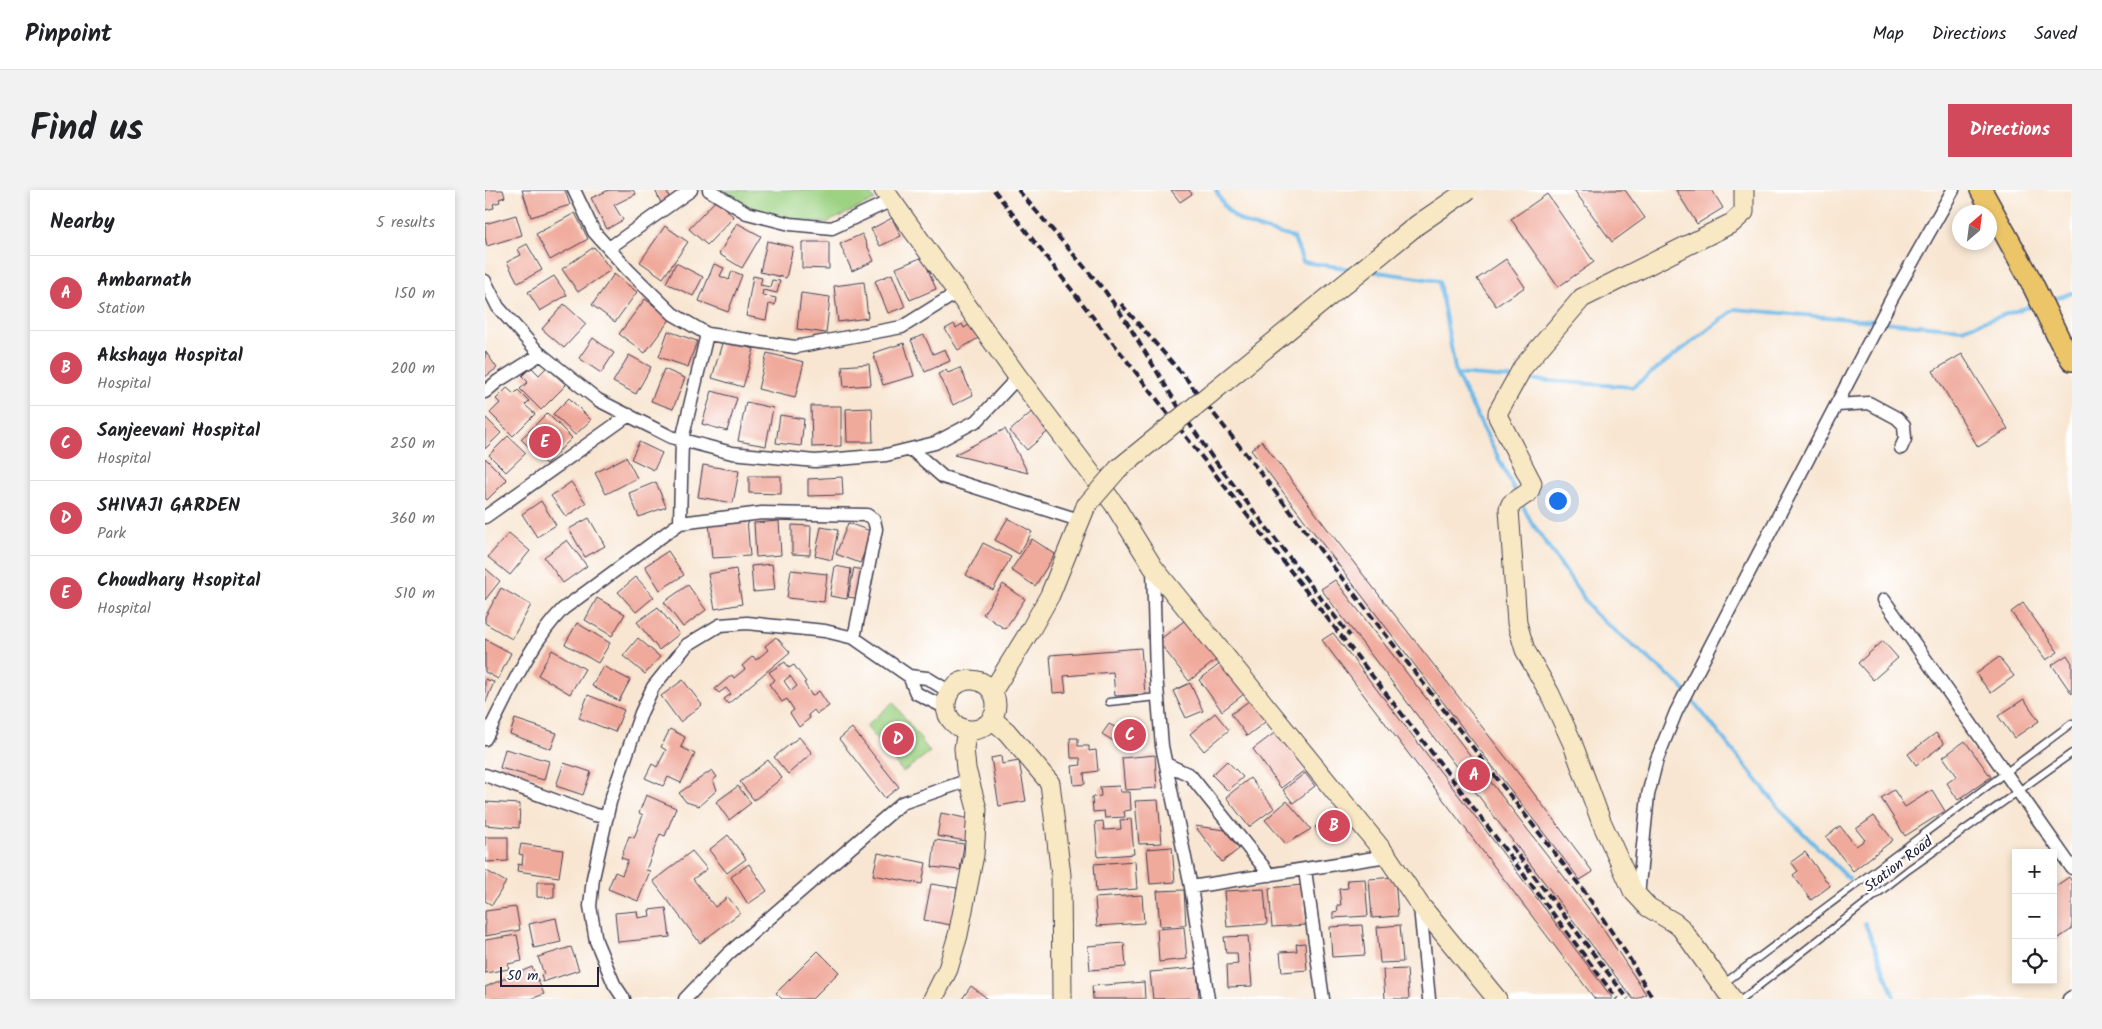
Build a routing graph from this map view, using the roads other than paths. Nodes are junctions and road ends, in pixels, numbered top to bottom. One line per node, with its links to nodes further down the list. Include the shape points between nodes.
1 (573, 190): 9 (street, via 594,232)
2 (691, 190): 9 (street)
3 (709, 190): 8 (street, via 747,213 790,224 832,228)
4 (1468, 190): 22 (street, bridge, via 1417,225 1118,469)
5 (1744, 190): 49 (street, via 1744,212 1732,223 1582,298 1523,367 1498,412 1499,422 1532,483 1529,492 1511,504 1509,509 1517,623 1525,650 1572,742 1601,822)
6 (1953, 190): 17 (street)
7 (1981, 190): 14 (main road)
8 (888, 195): 11 (street)
9 (609, 248): 12 (street, via 673,314)
10 (485, 281): 13 (street, via 498,307)
11 (958, 292): 12 (street, via 902,327 795,347); 15 (street)
12 (707, 334): 19 (street)
13 (541, 354): 16 (street); 18 (street, via 598,400)
14 (2072, 360)
15 (1018, 377): 21 (street, via 978,420 935,443); 25 (street, via 1114,504)
16 (485, 392)
17 (1837, 405): 20 (street, via 1869,402 1897,418 1904,425 1905,440); 49 (street, via 1676,712 1657,758 1648,795)
18 (629, 416): 19 (street); 23 (street)
19 (682, 440): 21 (street, via 732,453 815,461 886,455); 24 (street)
20 (1901, 448)
21 (911, 449): 22 (street, via 943,477)
22 (1083, 513): 29 (street, via 1050,595)
23 (485, 516)
24 (680, 523): 27 (street, via 763,513 867,515 874,520 877,529); 36 (street, via 551,621)
25 (1153, 567): 30 (street); 44 (street)
26 (1884, 600): 39 (street)
27 (854, 638): 28 (street); 43 (street, via 825,631 747,623 720,626 687,645 653,687 641,713)
28 (909, 676): 31 (street, via 927,678); 31 (street, via 916,693)
29 (992, 692): 31 (street, via 981,682 960,683); 33 (street, via 996,705)
30 (1158, 697): 32 (lane); 38 (street)
31 (948, 700): 35 (street, via 950,719)
32 (1109, 702)
33 (992, 719): 35 (street, via 981,728); 55 (street, via 1051,783 1061,875)
34 (2072, 723): 39 (lane)
35 (967, 730): 41 (street, via 964,748)
36 (485, 739)
37 (2072, 753): 42 (lane, Station Road)
38 (1166, 764): 47 (street, via 1190,775); 48 (street)
39 (2006, 772): 42 (street); 51 (lane)
40 (485, 776): 43 (street)
41 (969, 780): 53 (street, via 902,803 728,954); 54 (street, via 977,809 974,854 958,935 948,969)
42 (2019, 791): 45 (street); 60 (lane, Station Road, via 1908,870)
43 (607, 818): 52 (street, via 590,906 596,941)
44 (1387, 856): 46 (street); 50 (street)
45 (2072, 868)
46 (1305, 870): 47 (street); 57 (street)
47 (1271, 875): 48 (street)
48 (1191, 887): 56 (street)
49 (1638, 896): 51 (street, via 1655,912 1675,923)
50 (1420, 905): 58 (street); 59 (street)
51 (1727, 992)
52 (624, 999)
53 (685, 999)
54 (933, 999)
55 (1062, 999)
56 (1208, 999)
57 (1323, 999)
58 (1429, 999)
59 (1497, 999)
60 (1741, 999)

